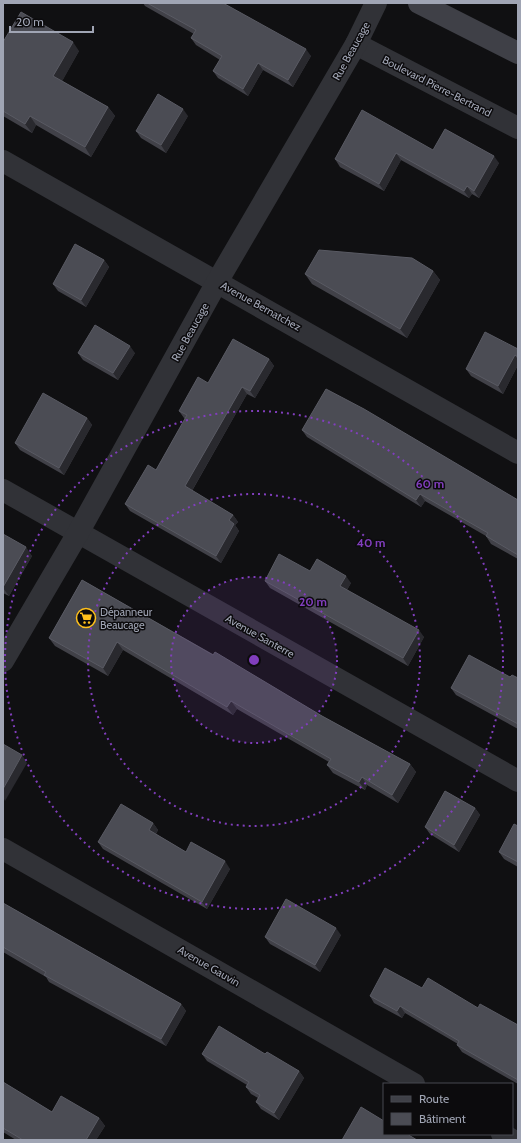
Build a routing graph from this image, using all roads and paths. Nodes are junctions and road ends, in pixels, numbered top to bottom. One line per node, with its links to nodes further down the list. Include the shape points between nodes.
1 (376, 3): 3 (street, Rue Beaucage)
2 (420, 3): 4 (main road)
3 (356, 44): 5 (street, Boulevard Pierre-Bertrand); 7 (street, Rue Beaucage)
4 (518, 52)
5 (518, 128)
6 (3, 161): 7 (street, Avenue Bernatchez)
7 (217, 282): 8 (street, Avenue Bernatchez); 10 (street, Rue Beaucage)
8 (518, 453)
9 (3, 490): 10 (street, Avenue Santerre)
10 (78, 533): 11 (street, Rue Beaucage); 12 (street, Avenue Santerre)
11 (3, 661)
12 (518, 781)
13 (3, 848): 14 (street, Avenue Gauvin)
14 (412, 1083)

